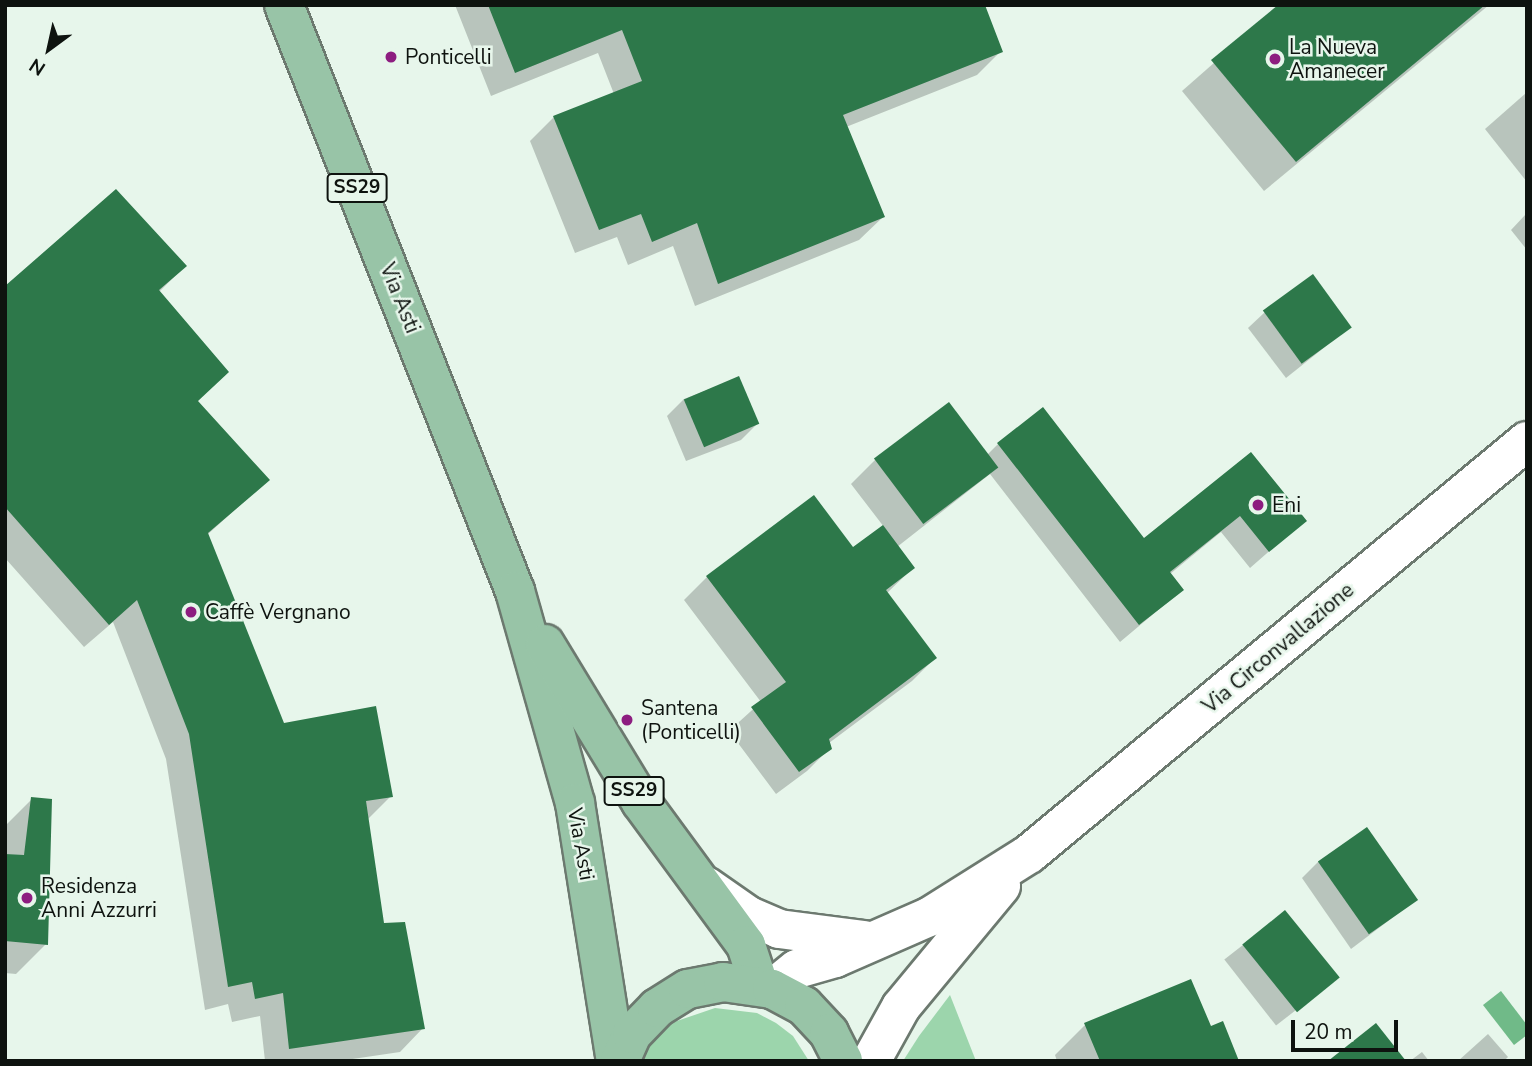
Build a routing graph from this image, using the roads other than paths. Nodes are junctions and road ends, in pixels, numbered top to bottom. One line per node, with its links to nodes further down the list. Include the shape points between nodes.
1 (284, 5): 3 (main road, Via Asti / SS29)
2 (1527, 440): 4 (main road, Via Circonvallazione)
3 (515, 591): 5 (main road, Via Asti / SS29, via 592,726); 8 (main road, Via Asti / SS29, via 575,803)
4 (1029, 854): 6 (main road, Via Circonvallazione, via 929,917); 10 (main road, Via Circonvallazione, via 901,1007)
5 (692, 876): 6 (main road, via 749,916 779,929); 7 (main road, Via Asti / SS29, via 746,946)
6 (876, 941): 7 (main road, Via Circonvallazione, via 797,969)
7 (765, 987): 8 (main road, via 723,982 688,989 657,1008 632,1034); 9 (main road, via 804,1006 829,1033)
8 (618, 1061)
9 (843, 1061)
10 (871, 1061)

